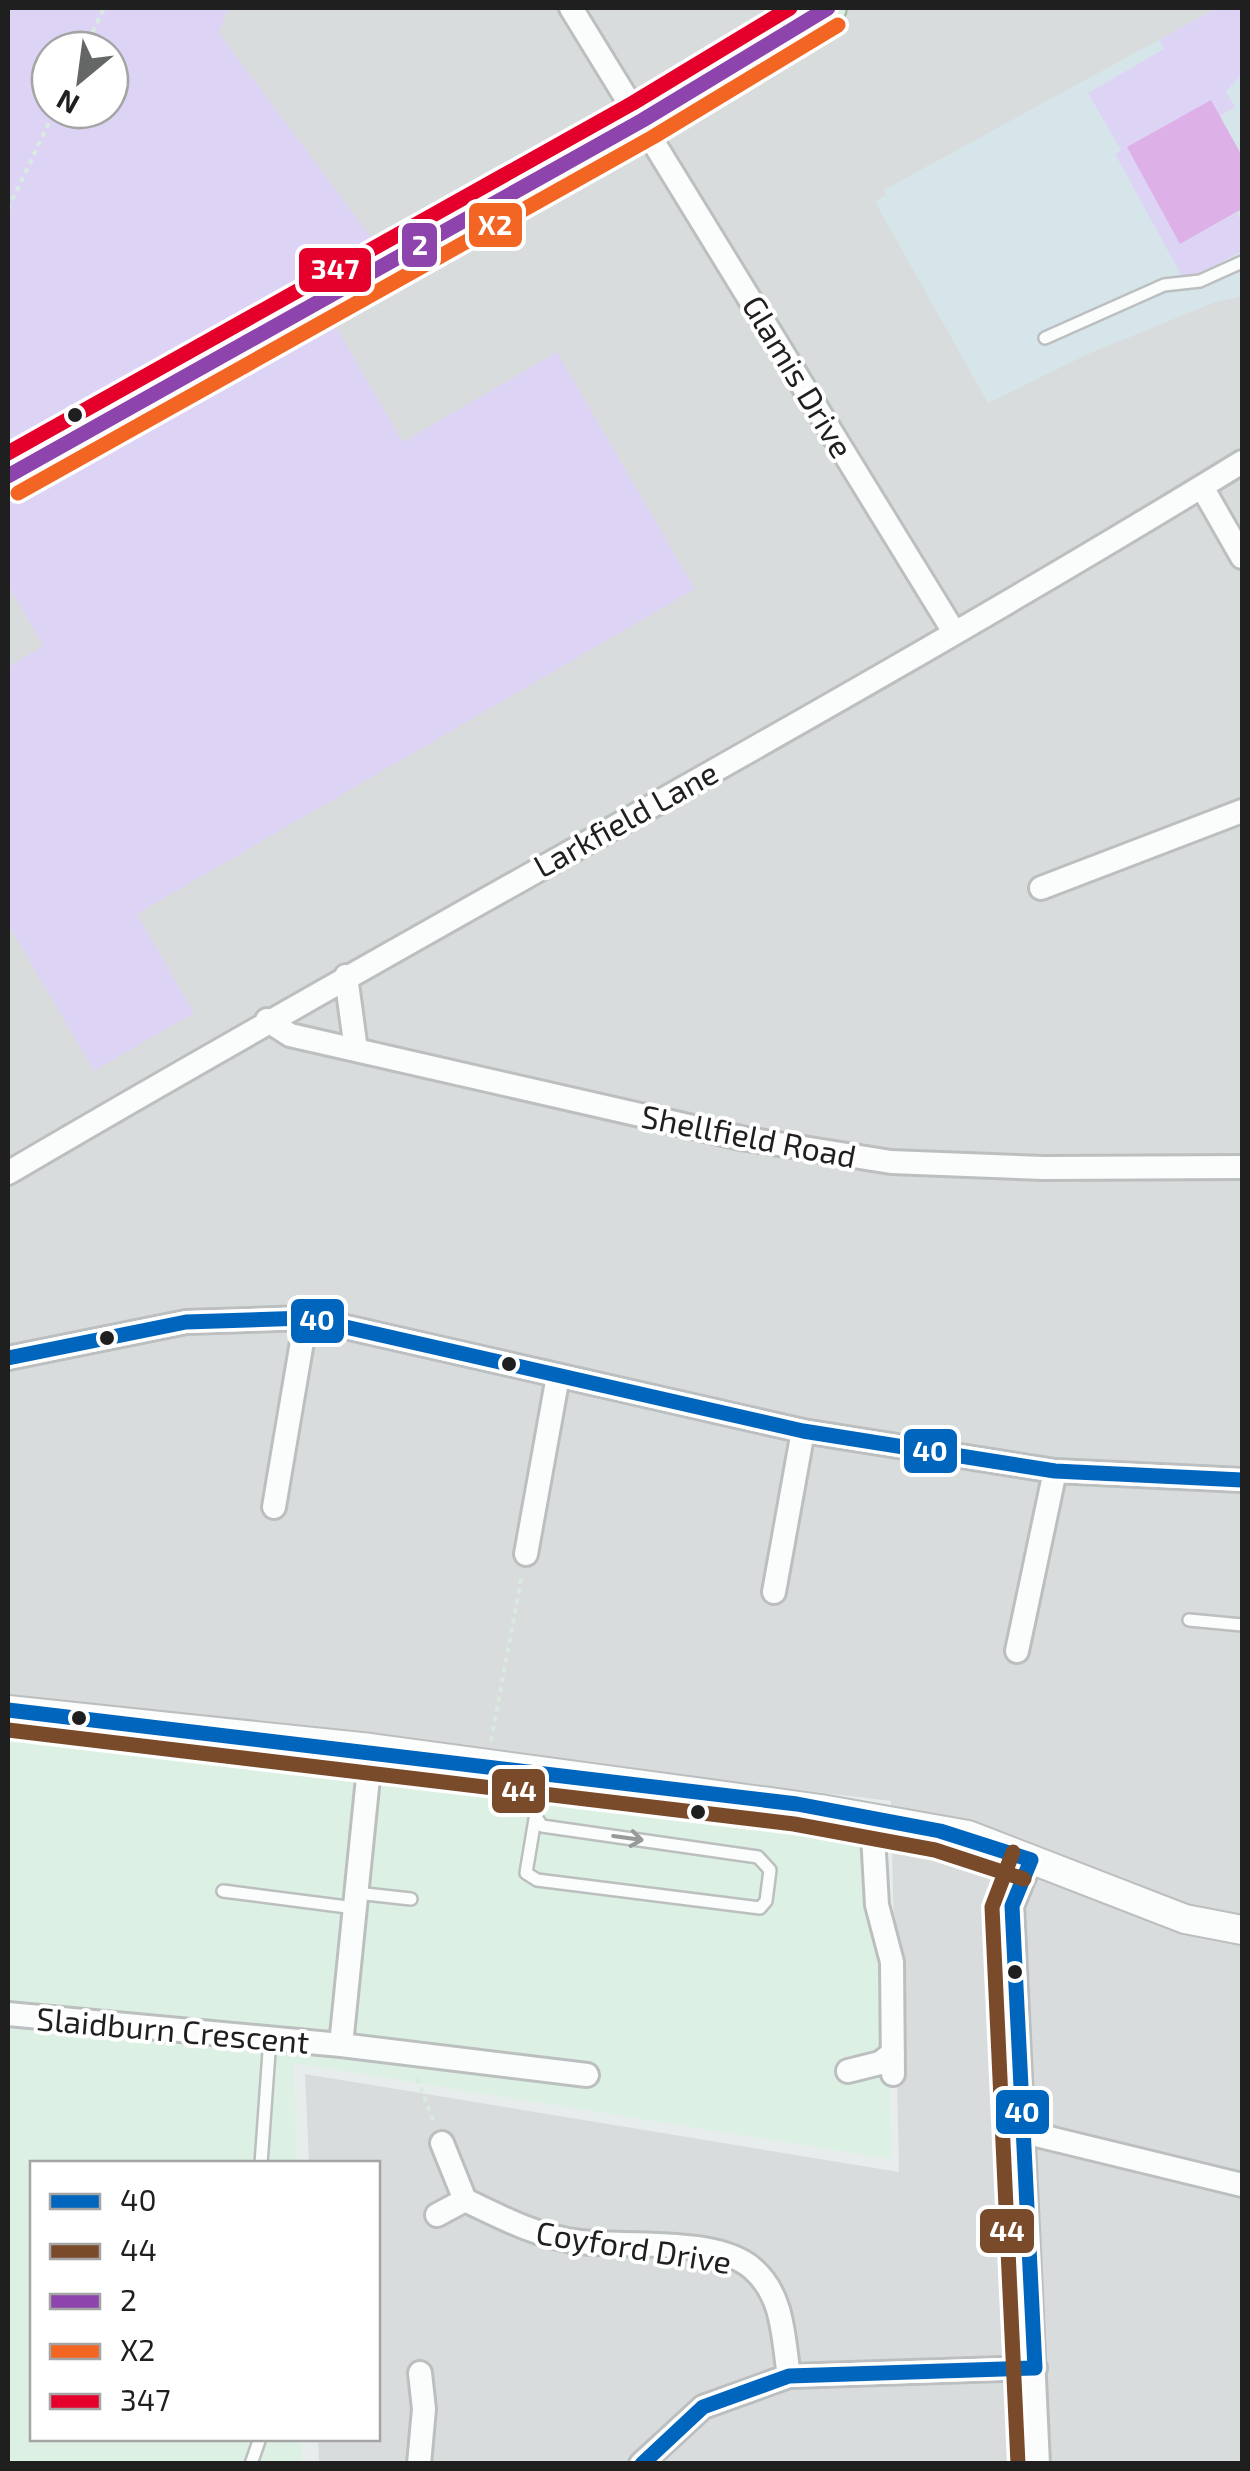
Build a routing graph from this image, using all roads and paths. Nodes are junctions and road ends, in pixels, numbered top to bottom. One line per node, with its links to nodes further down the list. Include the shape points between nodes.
1 (571, 8): 3 (street, Glamis Drive)
2 (828, 8): 3 (highway)
3 (643, 120): 9 (highway); 12 (street, Glamis Drive)
4 (46, 130): 5 (path)
5 (8, 209)
6 (1242, 262): 7 (lane, via 1200,281 1164,285)
7 (1045, 338)
8 (1242, 462): 10 (street, Larkfield Lane)
9 (8, 476)
10 (1202, 487): 11 (street); 12 (street, Larkfield Lane)
11 (1242, 558)
12 (954, 632): 15 (street, Larkfield Lane)
13 (1242, 811): 14 (street)
14 (1041, 888)
15 (346, 976): 16 (street, Larkfield Lane); 17 (street)
16 (268, 1020): 17 (street, Shellfield Road, via 290,1035); 19 (street, Larkfield Lane)
17 (356, 1050): 18 (street, Shellfield Road, via 741,1138 891,1162)
18 (1242, 1167)
19 (8, 1173)
20 (306, 1318): 21 (street, via 186,1322); 22 (street); 26 (street)
21 (8, 1358)
22 (558, 1376): 23 (street); 27 (street)
23 (804, 1431): 24 (street); 28 (street)
24 (1055, 1471): 25 (street); 31 (street)
25 (1242, 1480)
26 (274, 1506)
27 (526, 1554): 34 (path)
28 (774, 1592)
29 (1188, 1620): 30 (lane)
30 (1242, 1624)
31 (1017, 1651)
32 (8, 1710): 33 (street)
33 (371, 1748): 34 (street); 41 (street, Slaidburn Crescent)
34 (488, 1763): 35 (street)
35 (542, 1770): 36 (lane); 37 (street)
36 (536, 1817): 36 (lane, one-way to 36, via 542,1826 758,1858 770,1870 766,1901 760,1908 536,1880 526,1873)
37 (872, 1818): 38 (street, via 968,1836); 47 (street, via 877,1905 892,1962 893,2063)
38 (1031, 1860): 42 (street, via 1185,1918); 49 (street, via 1012,1906)
39 (223, 1891): 41 (lane)
40 (411, 1900): 41 (lane)
41 (356, 1901): 45 (street, Slaidburn Crescent)
42 (1242, 1930)
43 (8, 2014): 44 (street, Slaidburn Crescent)
44 (270, 2038): 45 (street, Slaidburn Crescent); 51 (lane)
45 (341, 2044): 46 (street)
46 (406, 2052): 48 (street); 50 (path)
47 (848, 2071)
48 (587, 2075)
49 (1020, 2131): 52 (street); 55 (street)
50 (442, 2143): 53 (street)
51 (261, 2161)
52 (1242, 2184)
53 (465, 2200): 54 (street); 57 (street, Coyford Drive, via 518,2226 578,2242 659,2245 729,2256 752,2267 778,2304)
54 (436, 2215)
55 (1035, 2368): 57 (street); 60 (street)
56 (420, 2373): 58 (street)
57 (789, 2376): 59 (street, via 703,2407)
58 (418, 2464)
59 (641, 2464)
60 (1038, 2464)

